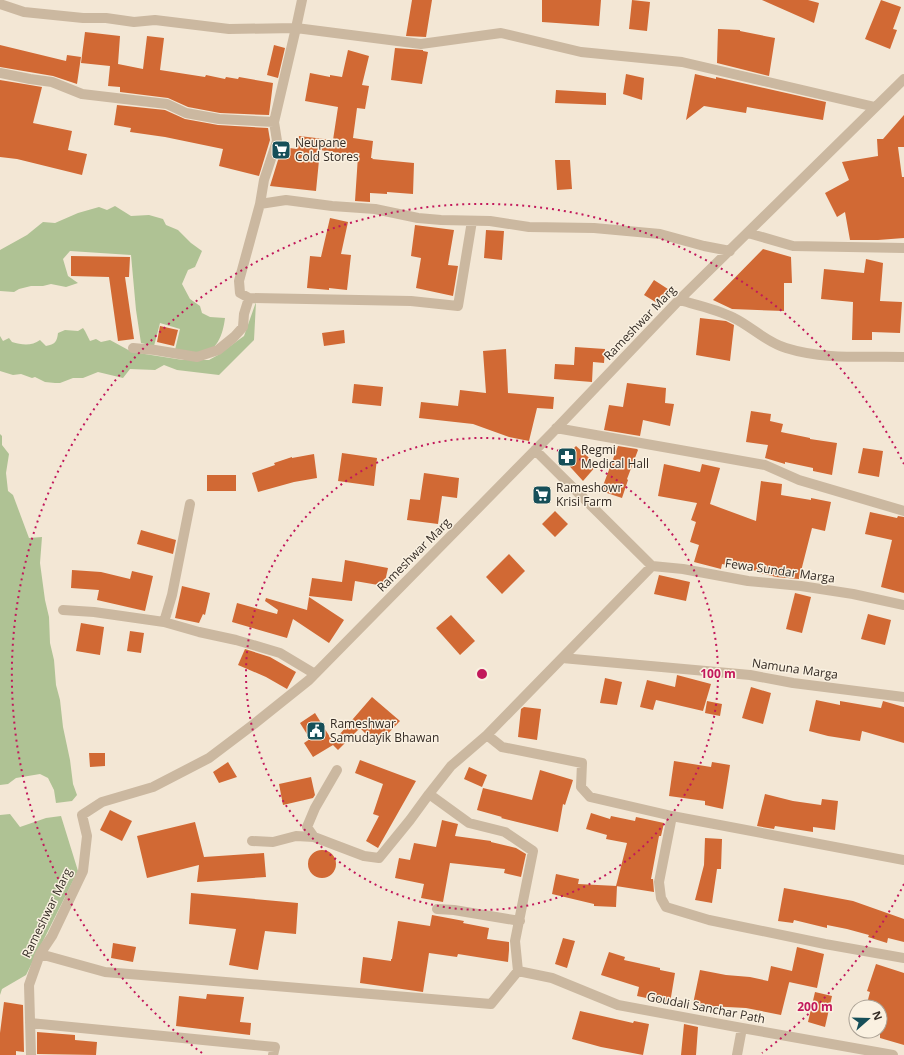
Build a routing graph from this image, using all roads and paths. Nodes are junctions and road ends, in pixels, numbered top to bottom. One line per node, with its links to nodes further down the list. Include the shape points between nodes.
1 (302, 0): 3 (street)
2 (0, 4): 3 (street, via 24,12 83,18 134,22 155,20 229,29)
3 (296, 28): 6 (street, via 421,44 501,33 581,52 682,62); 7 (street)
4 (0, 73): 7 (street, via 52,82 82,94 167,104 186,113 219,119)
5 (904, 79): 6 (street, Rameshwar Marg)
6 (875, 107): 10 (street, Rameshwar Marg)
7 (274, 122): 8 (street, via 277,141 264,180)
8 (260, 204): 9 (street, via 286,200 375,209 418,218); 13 (street, via 239,281 240,293)
9 (472, 221): 12 (street, via 529,227 594,228 660,234); 13 (street, via 458,306 410,301)
10 (748, 233): 11 (street, via 793,246); 12 (street, Rameshwar Marg)
11 (904, 248)
12 (730, 251): 14 (street, Rameshwar Marg)
13 (249, 298): 15 (street, via 243,327 218,350 197,357)
14 (679, 300): 16 (street, via 732,317 786,348 811,354); 17 (street, Rameshwar Marg)
15 (133, 348)
16 (904, 357)
17 (556, 428): 18 (street, Rameshwar Marg); 20 (street, via 765,465 799,480)
18 (535, 450): 21 (street); 26 (street, Rameshwar Marg)
19 (190, 504): 24 (street, via 172,595)
20 (904, 511)
21 (652, 566): 22 (street, Fewa Sundar Marga, via 853,594); 25 (street)
22 (904, 605)
23 (62, 610): 24 (street)
24 (164, 622): 26 (street, via 280,653)
25 (562, 658): 27 (street, Namuna Marga, via 750,675); 28 (street)
26 (315, 674): 37 (street, Rameshwar Marg, via 209,758 153,787 102,802 82,815 87,836 83,871 52,936)
27 (904, 697)
28 (487, 735): 30 (street, via 451,766); 31 (street, via 502,747 582,763 581,787 590,797)
29 (337, 770): 32 (street, via 307,827)
30 (428, 794): 32 (street, via 379,858 364,856); 36 (street, via 469,823 505,832 533,851)
31 (672, 816): 34 (street); 38 (street, via 659,882 661,898 666,907 709,920)
32 (314, 837): 33 (street, via 296,836 273,842)
33 (252, 841)
34 (904, 860)
35 (437, 909): 36 (street)
36 (520, 921): 39 (street, via 516,941)
37 (40, 954): 39 (street, via 104,972 491,1004); 40 (street, Rameshwar Marg, via 29,985)
38 (904, 958)
39 (518, 971): 41 (street, Goudali Sanchar Path, via 552,978 618,1005)
40 (30, 1023): 42 (street, Rameshwar Marg); 43 (street, via 275,1047)
41 (742, 1028): 44 (street); 45 (street, Goudali Sanchar Path)
42 (31, 1055)
43 (273, 1055)
44 (738, 1055)
45 (893, 1055)

